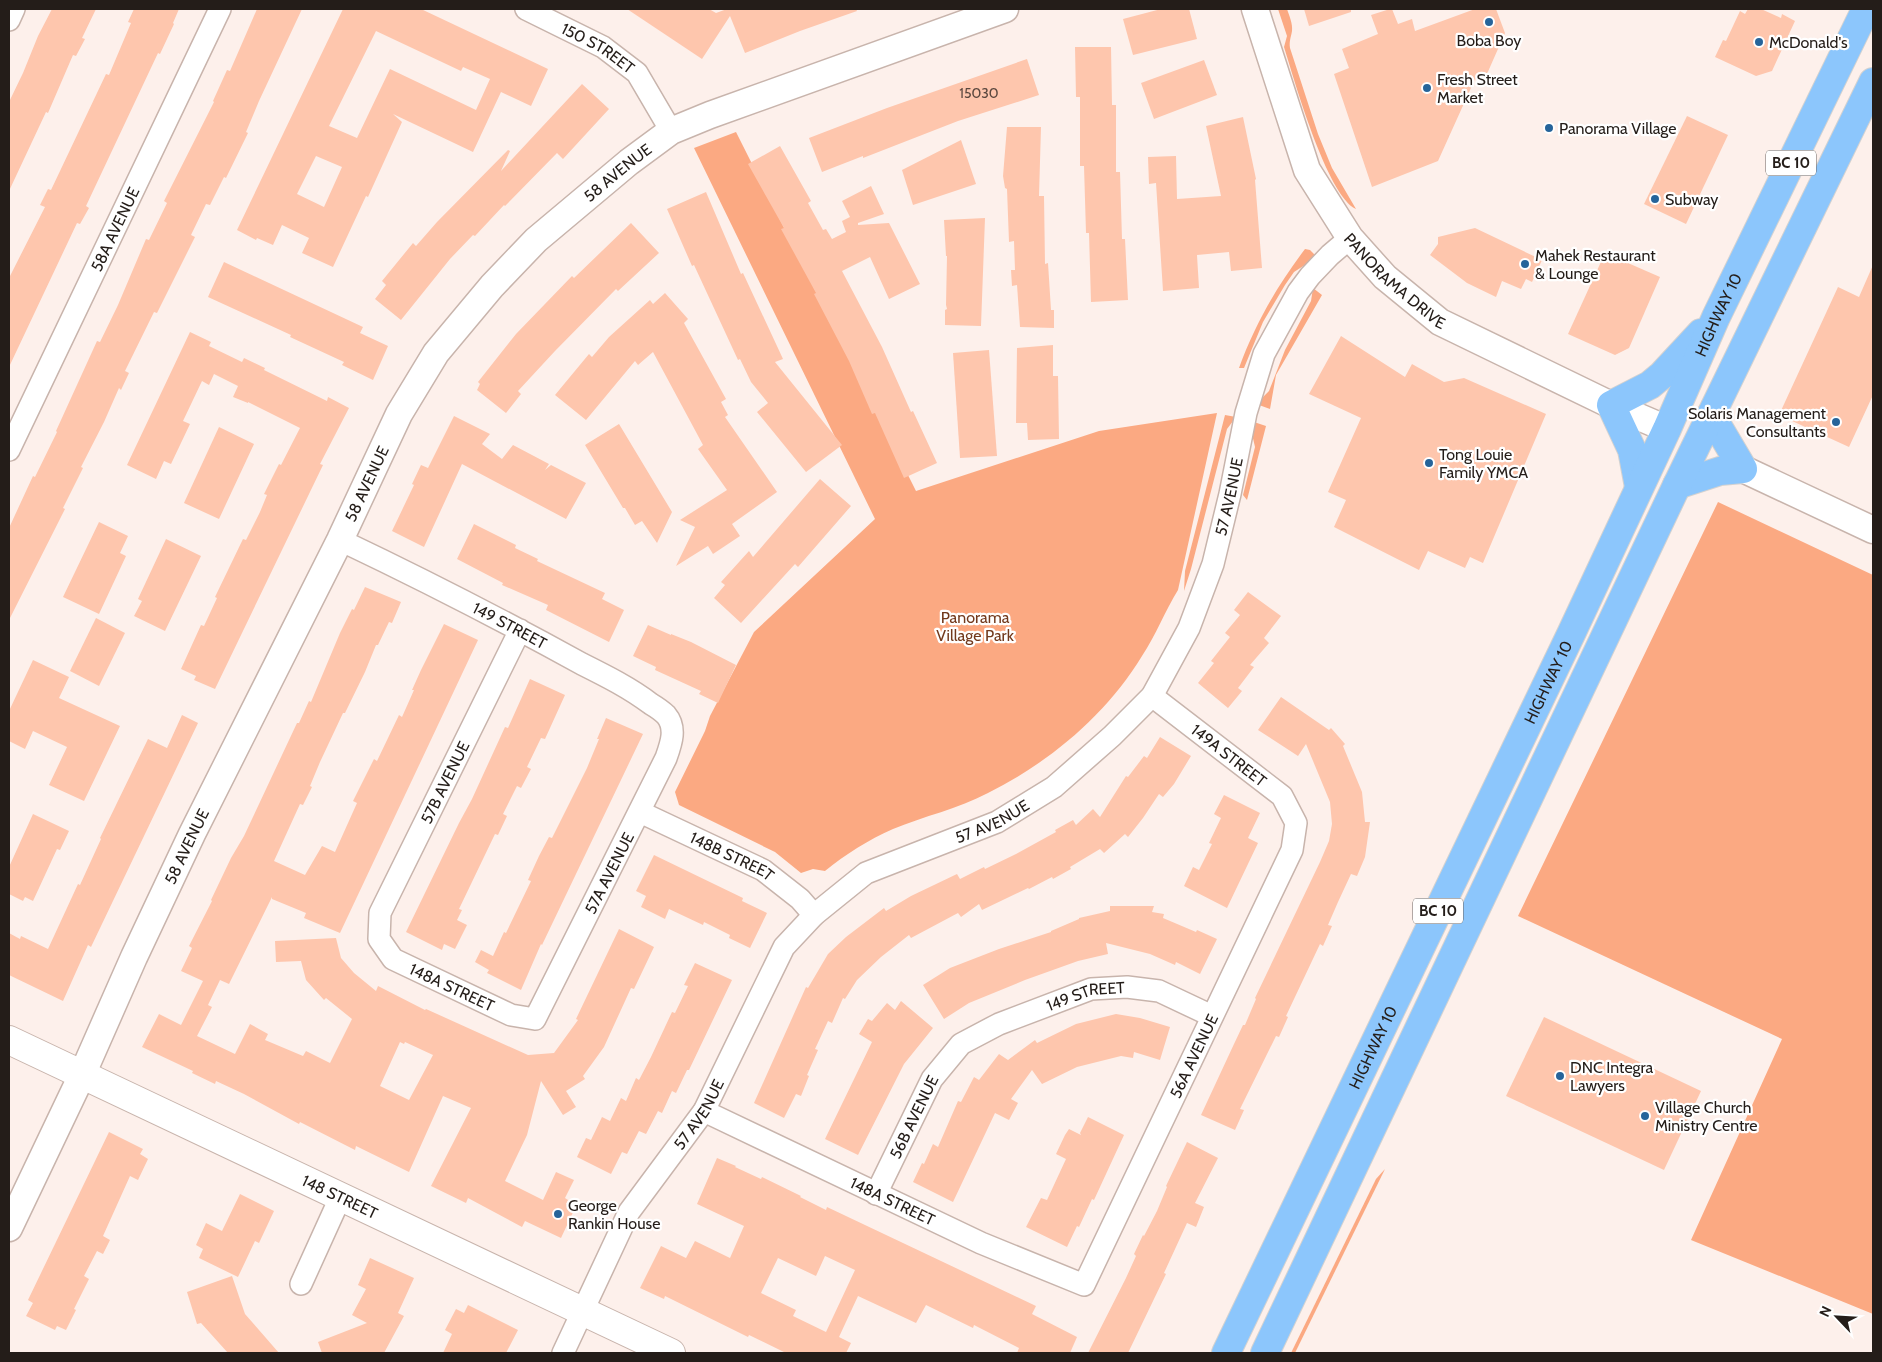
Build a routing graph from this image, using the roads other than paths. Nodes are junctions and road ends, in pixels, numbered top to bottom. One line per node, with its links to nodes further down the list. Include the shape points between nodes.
1 (14, 9): 7 (street)
2 (220, 9): 16 (street, 58A AVENUE)
3 (526, 9): 9 (street, 150 STREET, via 603,47 636,73)
4 (1005, 9): 9 (street, 58 AVENUE)
5 (1255, 9): 10 (street, PANORAMA DRIVE, via 1307,170)
6 (1866, 9): 11 (highway, HIGHWAY 10 / BC 10)
7 (9, 20)
8 (1873, 82): 13 (highway, HIGHWAY 10 / BC 10)
9 (671, 131): 21 (street, 58 AVENUE, via 628,162 536,240 436,353 399,414)
10 (1350, 238): 12 (street, PANORAMA DRIVE, via 1385,278 1440,322); 23 (street, 57 AVENUE, via 1330,255 1298,292 1264,354 1246,413 1213,564 1189,628)
11 (1716, 317): 12 (highway, via 1650,386); 14 (highway, HIGHWAY 10 / BC 10)
12 (1611, 405): 14 (street, PANORAMA DRIVE); 19 (highway, via 1632,450)
13 (1711, 415): 15 (highway, HIGHWAY 10 / BC 10); 17 (highway)
14 (1667, 429): 15 (highway); 19 (highway, HIGHWAY 10 / BC 10)
15 (1697, 444): 18 (highway, HIGHWAY 10 / BC 10)
16 (9, 450)
17 (1743, 469): 18 (highway, via 1720,472); 20 (street)
18 (1677, 485): 44 (highway, HIGHWAY 10 / BC 10)
19 (1639, 487): 43 (highway, HIGHWAY 10 / BC 10)
20 (1873, 530)
21 (340, 540): 22 (street, 149 STREET); 33 (street, 58 AVENUE, via 167,886)
22 (520, 630): 24 (street, 149 STREET, via 640,696 665,714); 28 (street, 57B AVENUE, via 380,913)
23 (1152, 696): 26 (street, 149A STREET, via 1282,796); 27 (street, 57 AVENUE, via 1054,787 997,822 866,872)
24 (672, 724): 25 (street, 57A AVENUE, via 671,745)
25 (640, 812): 27 (street, 148B STREET, via 762,870 800,899); 30 (street, 57A AVENUE)
26 (1296, 823): 29 (street, 56A AVENUE, via 1292,850)
27 (814, 915): 34 (street, 57 AVENUE, via 784,947)
28 (379, 939): 30 (street, 148A STREET, via 393,959 511,1015)
29 (1212, 1016): 32 (street, 149 STREET, via 1159,991 1127,987 1092,989 999,1024); 39 (street, 56A AVENUE)
30 (535, 1019)
31 (9, 1040): 33 (main road, 148 STREET)
32 (961, 1044): 35 (street, 56B AVENUE, via 932,1079)
33 (82, 1075): 36 (main road, 148 STREET); 37 (street, 58 AVENUE)
34 (704, 1111): 35 (street, 148A STREET); 40 (street, 57 AVENUE, via 629,1212)
35 (876, 1194): 39 (street, 148A STREET, via 981,1243)
36 (340, 1198): 38 (street); 40 (main road, 148 STREET)
37 (9, 1228)
38 (301, 1284)
39 (1084, 1285)
40 (582, 1312): 41 (street, 57 AVENUE); 42 (main road, 148 STREET)
41 (563, 1353)
42 (671, 1353)
43 (1226, 1353)
44 (1265, 1353)

